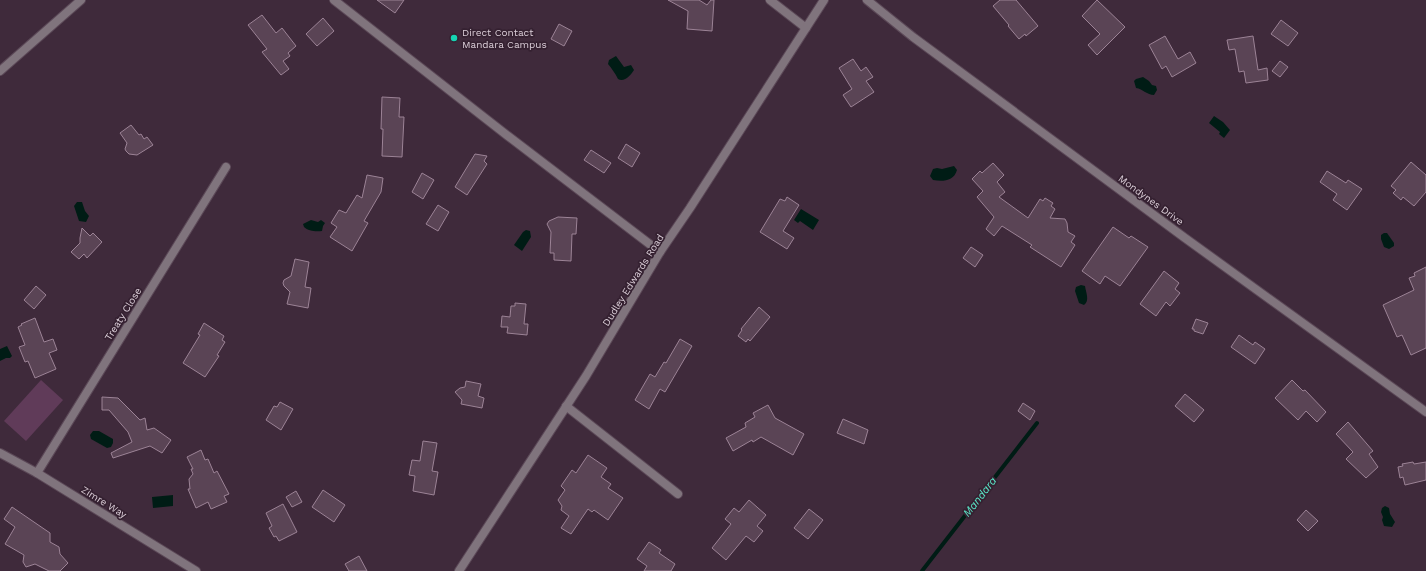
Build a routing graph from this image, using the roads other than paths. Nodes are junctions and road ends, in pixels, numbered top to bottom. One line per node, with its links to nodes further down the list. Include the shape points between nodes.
1 (80, 0): 7 (street)
2 (334, 0): 9 (street)
3 (770, 0): 6 (street)
4 (824, 0): 6 (street, Dudley Edwards Road)
5 (867, 0): 11 (street, Mondynes Drive, via 913,37 1185,238)
6 (806, 28): 9 (street, Dudley Edwards Road)
7 (0, 71)
8 (226, 167): 13 (street, Treaty Close)
9 (660, 252): 10 (street, Dudley Edwards Road)
10 (566, 406): 14 (street); 16 (street, Dudley Edwards Road)
11 (1426, 412)
12 (0, 453): 13 (street, Zimre Way)
13 (37, 473): 15 (street, Zimre Way)
14 (678, 494)
15 (196, 571)
16 (458, 571)

